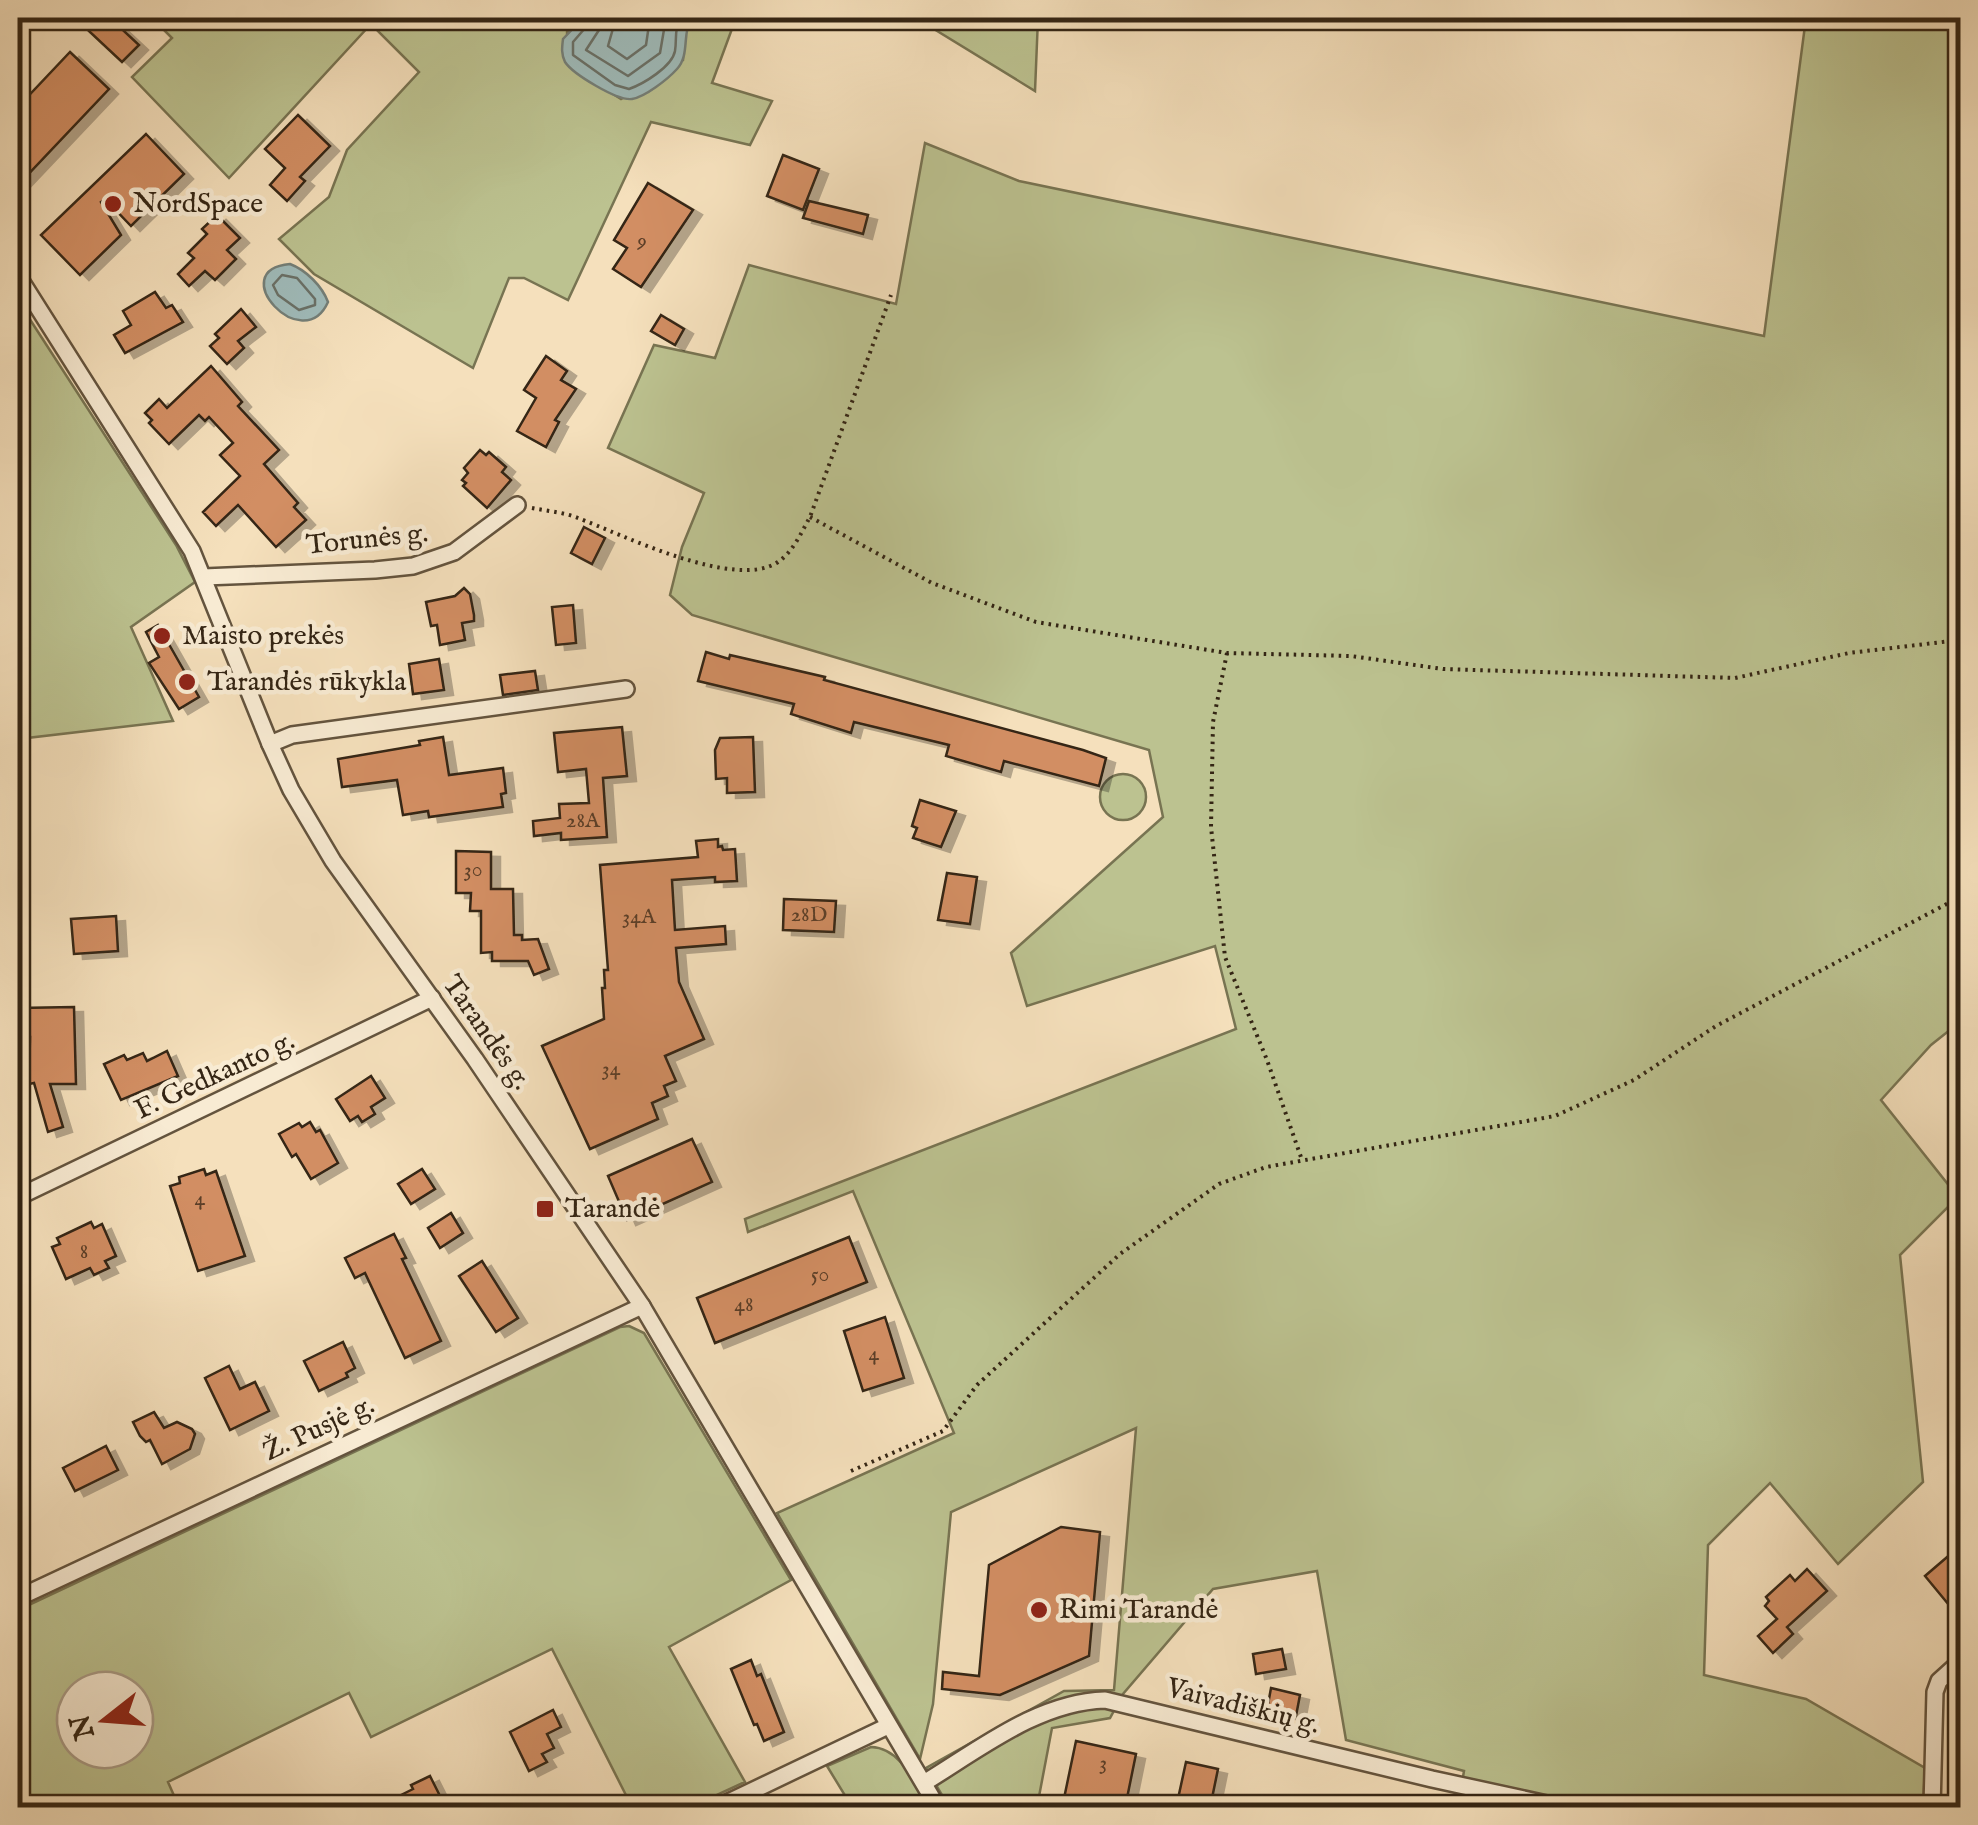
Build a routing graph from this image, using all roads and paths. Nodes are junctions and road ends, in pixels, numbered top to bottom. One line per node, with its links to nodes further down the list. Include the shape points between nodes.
1 (18, 276): 5 (street, Tarandės g.)
2 (891, 295): 4 (path)
3 (518, 505): 4 (path, via 573,516 660,553 748,570 780,560); 5 (street, Torunės g., via 454,552 413,566)
4 (810, 518): 7 (path, via 932,583 1036,622)
5 (204, 577): 9 (street, Tarandės g.)
6 (1960, 640): 7 (path, via 1849,653 1735,678 1443,669 1351,656)
7 (1227, 653): 12 (path, via 1214,722 1211,827 1225,957)
8 (626, 689): 9 (street, via 292,735)
9 (270, 744): 11 (street, Tarandės g., via 333,862)
10 (1960, 897): 12 (path, via 1716,1026 1634,1080 1554,1116)
11 (432, 998): 13 (street, F. Gedkanto g.); 14 (street, Tarandės g.)
12 (1302, 1160): 15 (path, via 1219,1184 1120,1254 977,1385 943,1430)
13 (18, 1197)
14 (642, 1306): 16 (street, Ž. Pusjė g.); 18 (street, Tarandės g.)
15 (851, 1471)
16 (18, 1598)
17 (1960, 1662): 23 (street, via 1935,1692)
18 (888, 1726): 19 (street, Tarandės g.); 20 (street)
19 (924, 1782): 21 (street, Tarandės g.); 22 (street, Vaivadiškių g., via 1038,1716 1083,1700 1105,1700)
20 (716, 1808)
21 (938, 1808)
22 (1565, 1808)
23 (1932, 1808)

